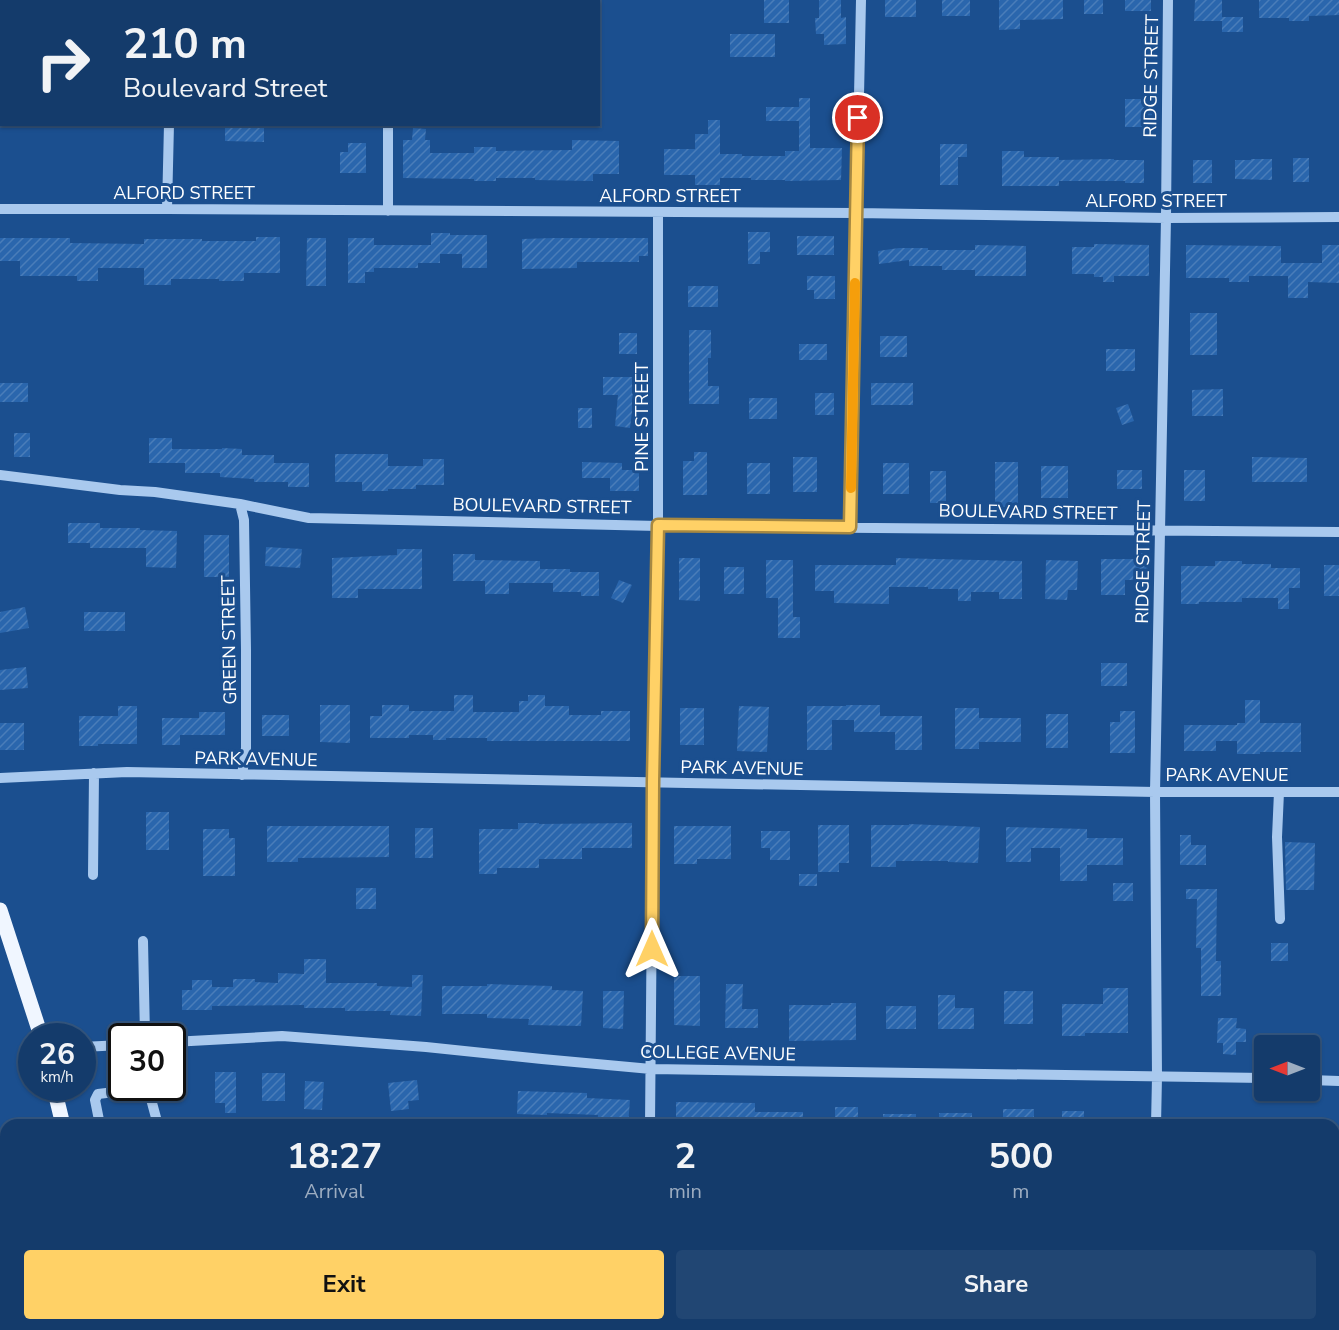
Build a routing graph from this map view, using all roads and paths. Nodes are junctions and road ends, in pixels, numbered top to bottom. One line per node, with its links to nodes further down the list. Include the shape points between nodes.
1 (861, 0): 9 (street)
2 (1168, 0): 11 (street, RIDGE STREET)
3 (169, 126): 5 (street)
4 (388, 126): 7 (street)
5 (167, 209): 6 (street, ALFORD STREET); 7 (street, ALFORD STREET)
6 (0, 210)
7 (388, 211): 8 (street, ALFORD STREET)
8 (658, 212): 9 (street, ALFORD STREET); 14 (street, PINE STREET)
9 (856, 213): 11 (street, ALFORD STREET); 15 (street)
10 (1339, 217): 11 (street, ALFORD STREET)
11 (1166, 218): 16 (street, RIDGE STREET)
12 (0, 475): 13 (street, BOULEVARD STREET)
13 (240, 504): 14 (street, BOULEVARD STREET, via 309,518); 19 (street, GREEN STREET, via 246,650 246,748)
14 (658, 525): 15 (street, BOULEVARD STREET); 21 (street, PINE STREET)
15 (850, 527): 16 (street, BOULEVARD STREET)
16 (1160, 530): 17 (street, BOULEVARD STREET); 22 (street, RIDGE STREET)
17 (1339, 532)
18 (94, 773): 19 (street, PARK AVENUE); 20 (street, PARK AVENUE); 25 (street)
19 (242, 776): 21 (street, PARK AVENUE)
20 (0, 778)
21 (653, 782): 22 (street, PARK AVENUE); 32 (street, PINE STREET)
22 (1155, 792): 23 (street, PARK AVENUE); 33 (street, RIDGE STREET)
23 (1279, 792): 24 (street, PARK AVENUE); 27 (street)
24 (1339, 792)
25 (93, 875)
26 (0, 910): 29 (main road)
27 (1280, 919)
28 (143, 941): 30 (street)
29 (37, 1023)
30 (145, 1023)
31 (186, 1041): 32 (street, COLLEGE AVENUE, via 282,1036)
32 (651, 1069): 33 (street, COLLEGE AVENUE); 43 (street, PINE STREET)
33 (1157, 1077): 34 (street, COLLEGE AVENUE); 44 (street, RIDGE STREET)
34 (1254, 1078)
35 (1320, 1080): 36 (street)
36 (1339, 1081)
37 (108, 1094): 41 (street, via 98,1095 96,1100)
38 (57, 1101): 40 (main road)
39 (152, 1101): 42 (street)
40 (62, 1119)
41 (99, 1119)
42 (156, 1119)
43 (650, 1119)
44 (1156, 1119)

